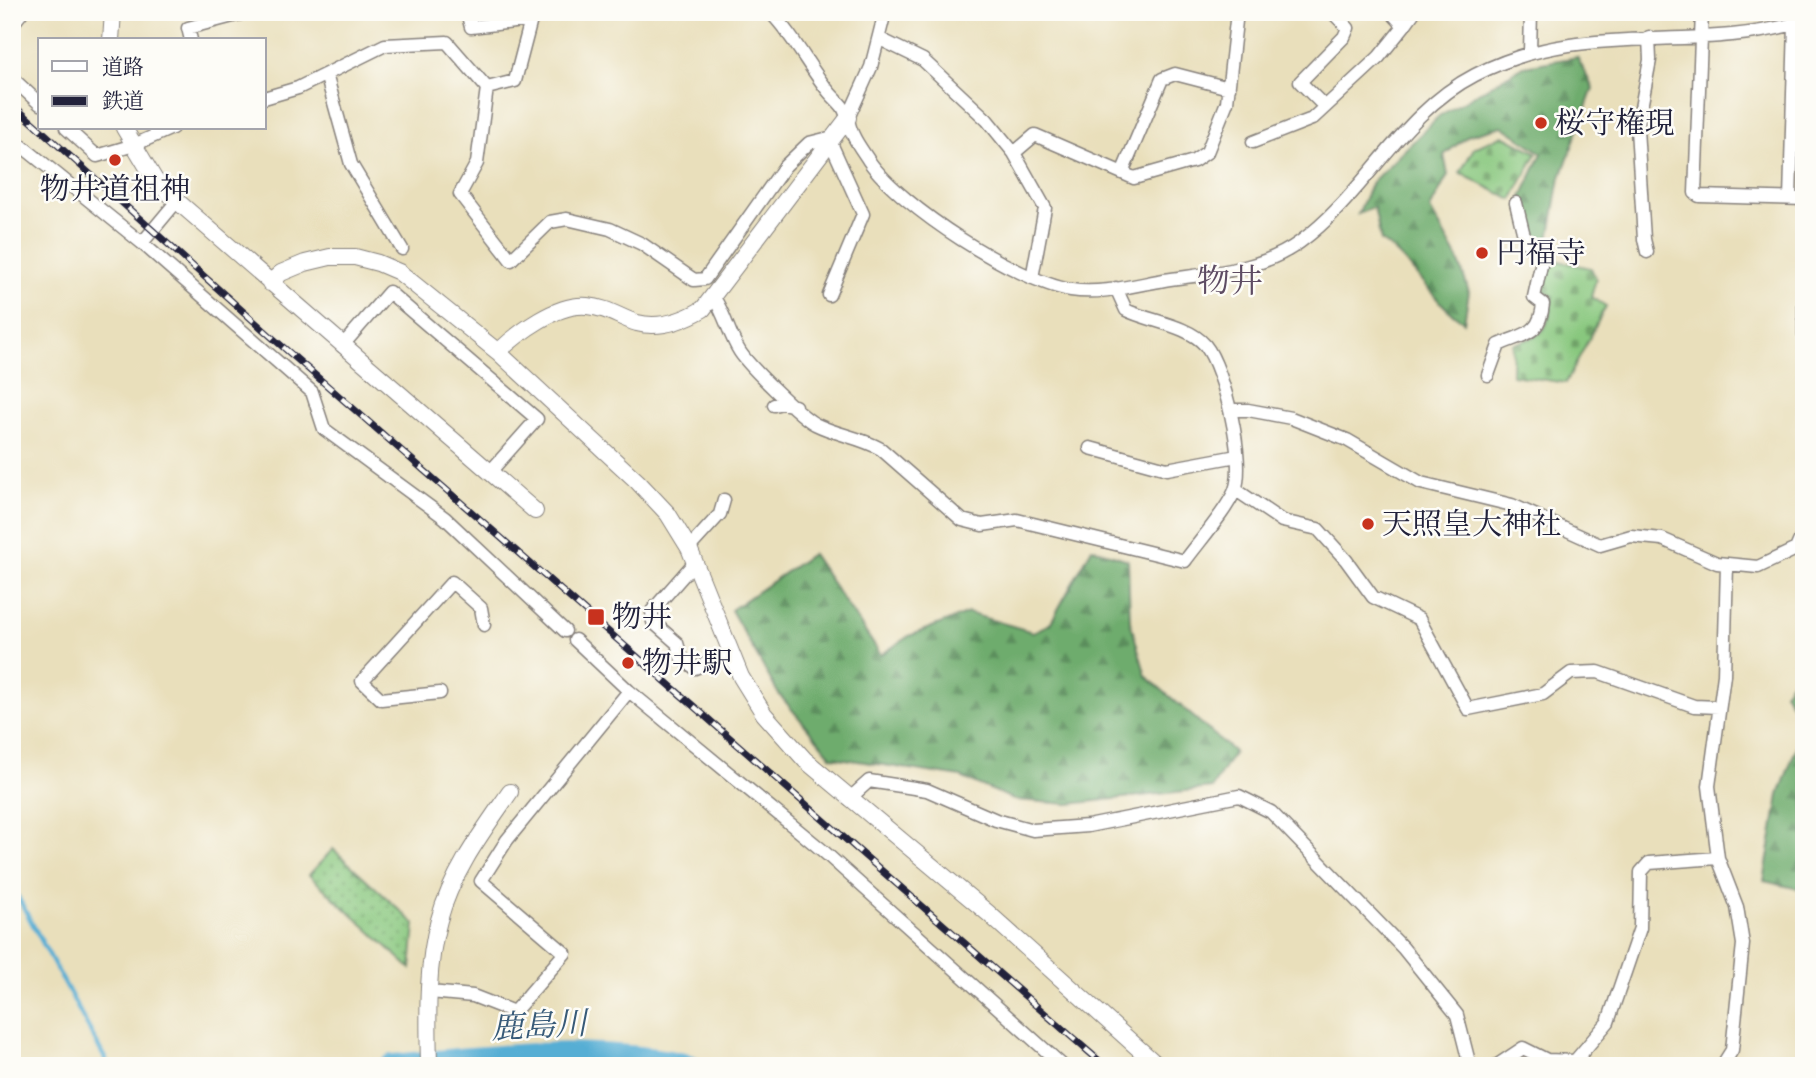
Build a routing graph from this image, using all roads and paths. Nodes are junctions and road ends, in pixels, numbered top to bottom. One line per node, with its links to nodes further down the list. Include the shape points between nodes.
1 (22, 12): 15 (street)
2 (113, 12): 18 (street)
3 (248, 12): 19 (street, via 188,28)
4 (467, 12): 13 (street, via 471,26)
5 (770, 12): 30 (street)
6 (885, 12): 21 (street)
7 (1237, 12): 26 (street)
8 (1332, 12): 29 (street, via 1348,27 1344,37 1300,82)
9 (1391, 12): 16 (street)
10 (1414, 12): 16 (street)
11 (1531, 12): 22 (street)
12 (1702, 12): 20 (street)
13 (532, 16): 25 (street, via 515,81)
14 (1799, 23): 20 (street, via 1748,35); 40 (street)
15 (12, 25)
16 (1404, 26): 29 (street, via 1379,57)
17 (1649, 37): 20 (street); 22 (street, via 1567,43); 45 (street, via 1650,60 1637,129)
18 (111, 38)
19 (190, 38)
20 (1701, 38): 40 (street, via 1695,193)
21 (880, 40): 30 (street); 38 (street, via 923,60 987,120)
22 (1530, 52): 48 (street, via 1473,75 1421,115 1321,225 1277,257 1256,265)
23 (326, 74): 25 (street, via 385,46 447,42); 27 (street); 44 (street, via 351,164)
24 (12, 78): 28 (street)
25 (487, 88): 35 (street, via 477,163 460,194 511,260 550,222 589,221 642,244 694,280 705,279 785,166 809,143)
26 (1229, 88): 39 (street, via 1207,152 1194,161 1142,178); 39 (street, via 1175,74 1162,79)
27 (266, 97)
28 (38, 102)
29 (1324, 106): 36 (street, via 1312,119)
30 (848, 118): 35 (street); 46 (street, via 871,164 909,203)
31 (68, 130): 37 (street, via 97,156)
32 (125, 130): 37 (street)
33 (168, 130): 37 (street)
34 (12, 138): 43 (street)
35 (831, 139): 50 (street, via 863,214); 51 (street)
36 (1253, 142)
37 (134, 145): 41 (street, via 155,180)
38 (1014, 153): 39 (street, via 1035,135); 46 (street, via 1045,208)
39 (1122, 173)
40 (1797, 199)
41 (177, 201): 43 (street); 47 (street)
42 (1516, 203): 55 (street, via 1525,240 1542,261 1534,297 1543,304 1541,321 1534,330 1499,345)
43 (142, 243): 70 (street, via 312,393 324,429 445,518)
44 (402, 249)
45 (1647, 252)
46 (1032, 278): 48 (street, via 1074,290)
47 (270, 283): 53 (street); 54 (street, via 305,263 330,257 378,262 399,272)
48 (1116, 288): 58 (street, via 1126,310 1204,343)
49 (1804, 288): 52 (street)
50 (829, 295)
51 (714, 298): 54 (street, via 688,318 655,326 584,305 540,319); 57 (street, via 740,351)
52 (1804, 335)
53 (342, 346): 61 (street); 61 (street, via 389,292 516,400 537,419)
54 (498, 352): 66 (street, via 637,481 668,514)
55 (1488, 375)
56 (774, 405): 57 (street)
57 (795, 406): 62 (street, via 832,432 866,440 881,449 962,520 982,525 1017,520 1185,561)
58 (1231, 410): 60 (street); 67 (street, via 1291,418 1346,440 1421,483 1512,505 1584,540 1600,545 1631,536 1662,539)
59 (1090, 448): 60 (street, via 1167,469)
60 (1237, 456): 62 (street)
61 (489, 473): 64 (street)
62 (1236, 489): 72 (street, via 1282,521 1318,530 1373,597 1419,619 1468,709 1543,694 1571,673 1598,672 1694,706)
63 (724, 500): 66 (street, via 720,514)
64 (535, 512)
65 (1803, 537): 67 (street, via 1796,549 1769,564)
66 (692, 555): 69 (street); 69 (street, via 652,611 653,622 677,643 681,657 695,668)
67 (1727, 565): 72 (street)
68 (484, 625): 71 (street, via 481,608 452,582 362,681 381,699)
69 (730, 654): 74 (street, via 764,714 805,761)
70 (629, 691): 76 (street, via 507,840 481,881 565,953 514,1012 472,996); 78 (street, via 822,850)
71 (440, 693)
72 (1719, 707): 75 (street, via 1709,786)
73 (510, 792): 76 (street, via 452,886 439,920)
74 (849, 799): 79 (street, via 988,913); 80 (street, via 869,781 927,790 1032,830 1088,826 1240,796 1270,812 1419,966 1457,1015)
75 (1718, 858): 81 (street, via 1649,863 1641,872 1640,928 1608,1022 1575,1061 1547,1060 1523,1048); 82 (street, via 1737,906 1742,944 1732,1050)
76 (430, 992): 77 (street)
77 (429, 1066)
78 (1063, 1066)
79 (1158, 1066)
80 (1470, 1066)
81 (1496, 1066)
82 (1722, 1066)

